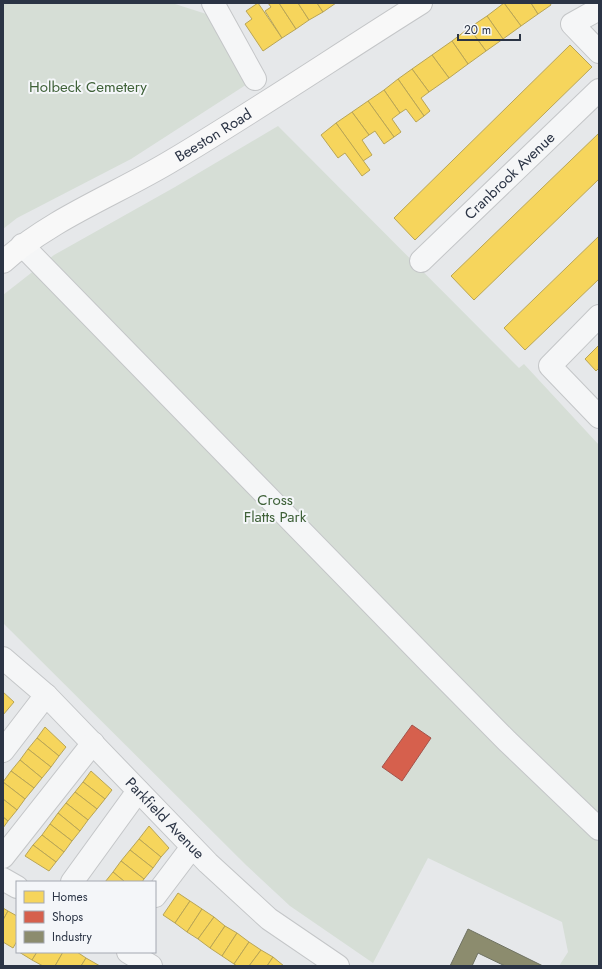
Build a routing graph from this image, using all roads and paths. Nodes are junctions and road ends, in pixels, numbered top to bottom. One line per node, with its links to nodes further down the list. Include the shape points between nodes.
1 (213, 3): 5 (street)
2 (421, 3): 7 (street, Beeston Road, via 220,133)
3 (599, 9): 4 (street, via 572,24)
4 (599, 52)
5 (255, 79)
6 (599, 90): 8 (street, Cranbrook Avenue)
7 (22, 245): 9 (street, Beeston Road); 17 (street, via 507,741)
8 (421, 261)
9 (3, 262)
10 (599, 316): 11 (street, via 550,366)
11 (599, 417)
12 (3, 658): 13 (street, Parkfield Avenue)
13 (46, 695): 14 (street, Parkfield Avenue); 15 (street)
14 (93, 742): 16 (street, Parkfield Avenue); 19 (street)
15 (3, 750)
16 (138, 791): 18 (street, Parkfield Avenue); 21 (street)
17 (599, 829)
18 (192, 847): 23 (street); 26 (street, Parkfield Avenue, via 269,919)
19 (3, 857)
20 (3, 879): 22 (street)
21 (73, 881)
22 (16, 886)
23 (156, 895)
24 (130, 953): 25 (street)
25 (152, 966)
26 (338, 966)

